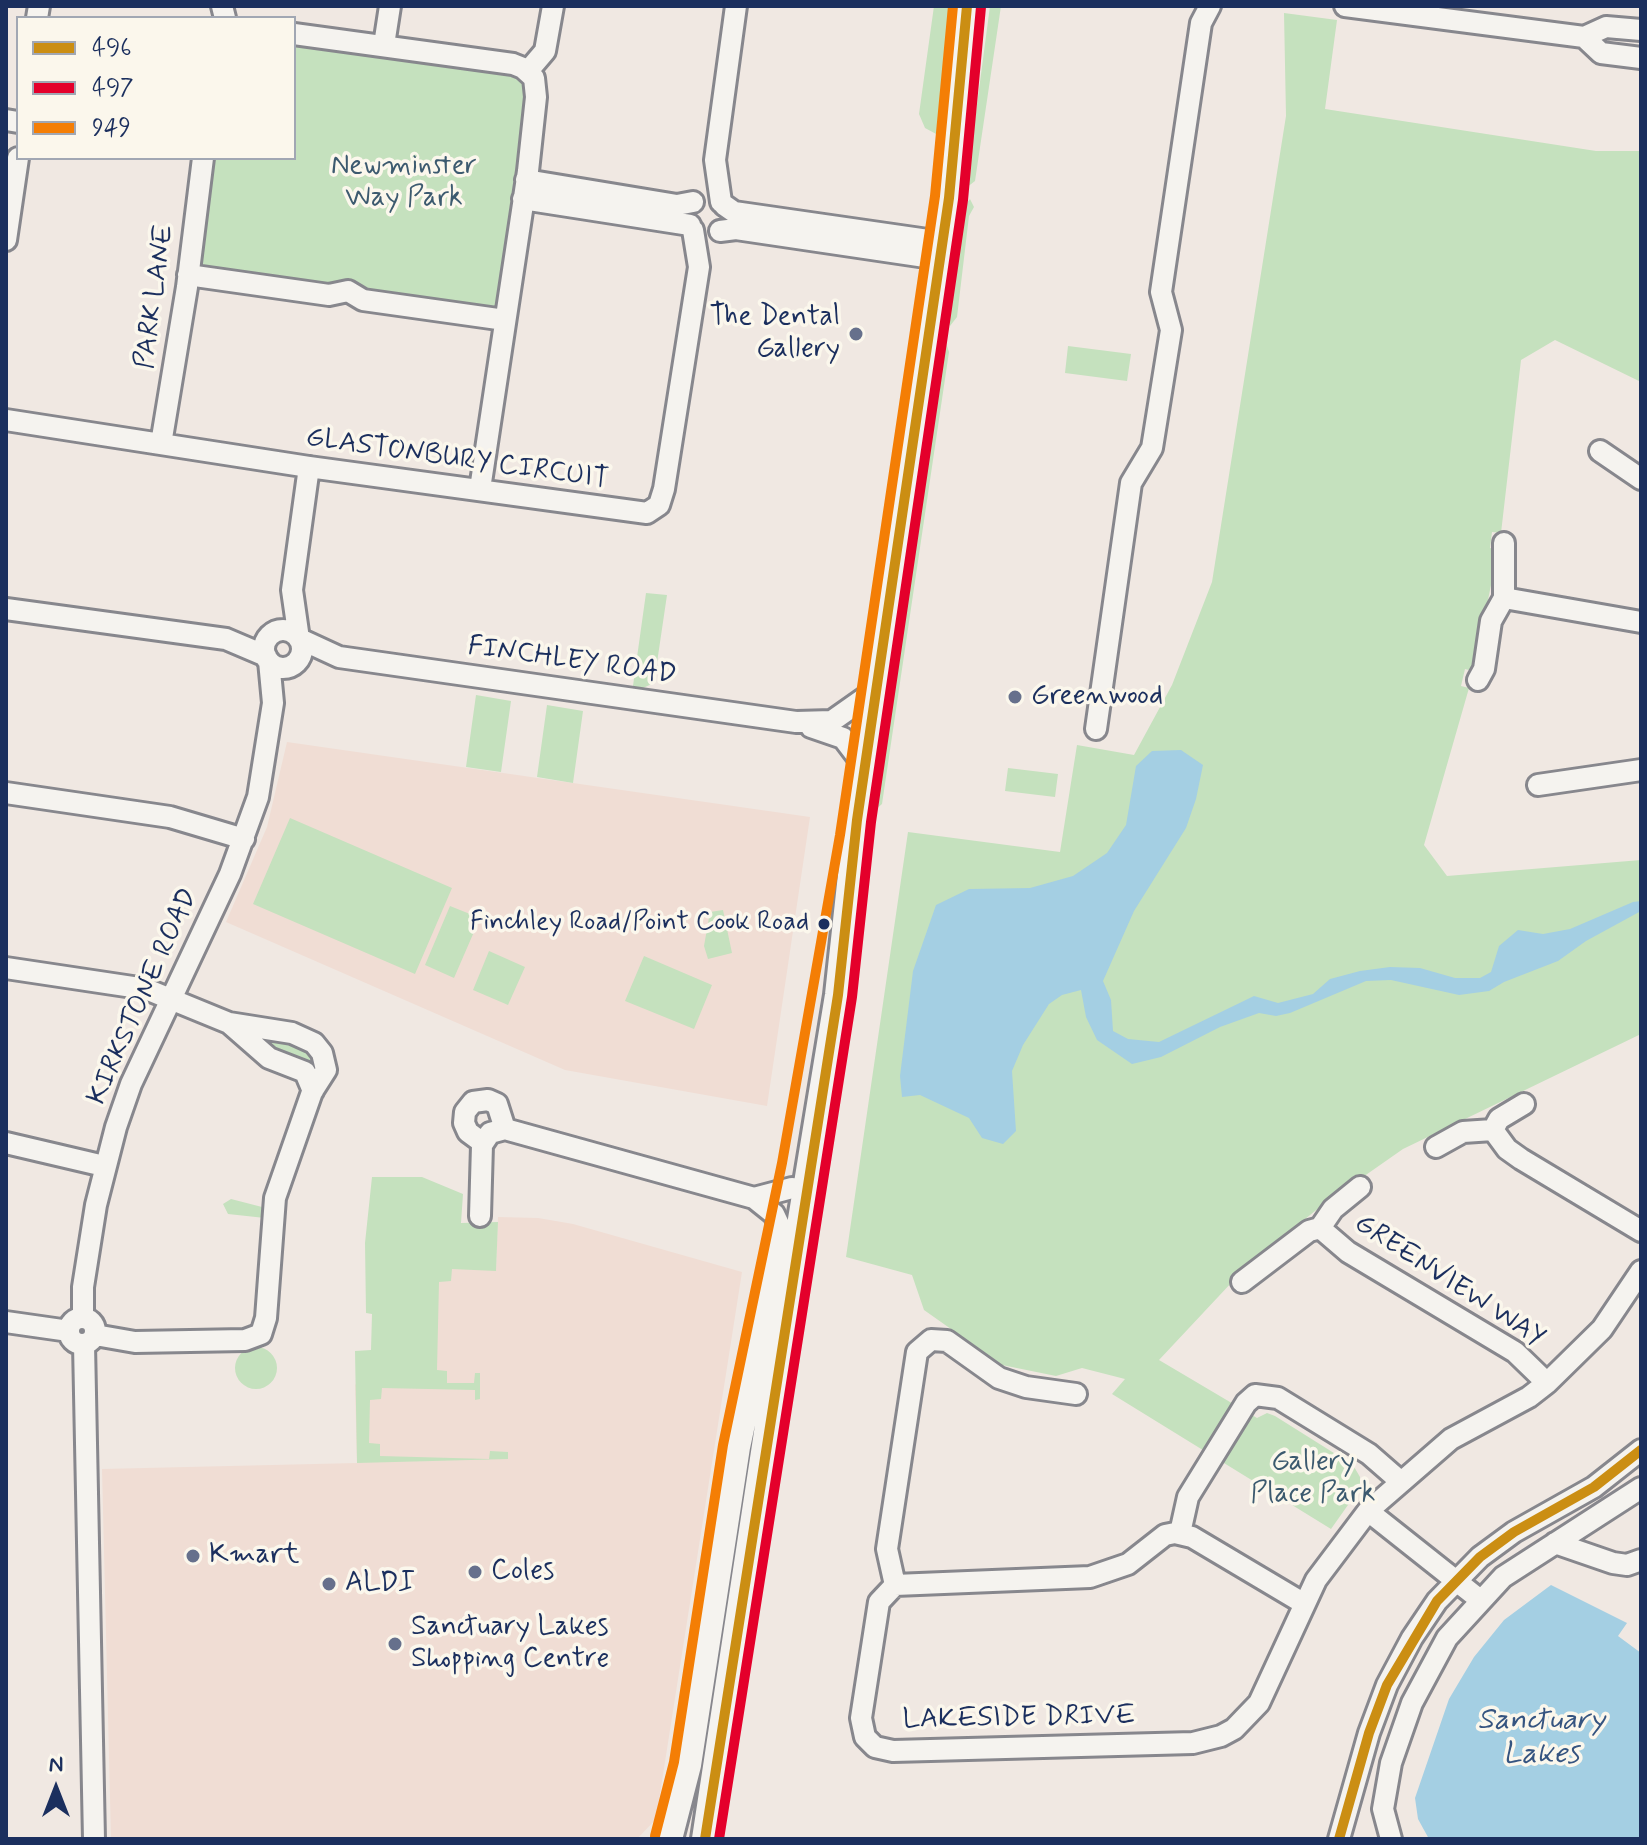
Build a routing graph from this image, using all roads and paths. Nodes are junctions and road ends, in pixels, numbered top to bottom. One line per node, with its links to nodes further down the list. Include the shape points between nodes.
1 (390, 6): 10 (street)
2 (553, 6): 12 (street, via 545,51)
3 (736, 6): 15 (street)
4 (970, 6): 23 (main road)
5 (1210, 6): 48 (street, via 1201,23 1161,292 1171,330 1152,448 1131,483)
6 (1345, 6): 9 (street)
7 (1641, 30): 9 (street, via 1606,27)
8 (296, 34): 10 (street)
9 (1584, 37): 11 (street, via 1601,53)
10 (384, 45): 12 (street, via 513,64)
11 (1641, 58)
12 (528, 71): 16 (street, via 536,97)
13 (18, 160): 22 (street)
14 (203, 160): 25 (street, PARK LANE)
15 (715, 160): 17 (street); 18 (street)
16 (525, 189): 19 (street); 26 (street)
17 (694, 201): 18 (street, via 709,196); 19 (street); 20 (street, via 687,214)
18 (723, 203): 21 (street, via 727,218); 23 (street, via 734,212)
19 (614, 204): 20 (street)
20 (692, 228): 21 (street, via 707,235); 24 (street, GLASTONBURY CIRCUIT)
21 (719, 231): 23 (street); 24 (street, GLASTONBURY CIRCUIT)
22 (6, 240)
23 (940, 250): 45 (main road)
24 (699, 267): 32 (street, GLASTONBURY CIRCUIT, via 659,505 636,514)
25 (188, 275): 26 (street, via 329,295 348,291 363,300); 28 (street, PARK LANE)
26 (505, 320): 32 (street)
27 (6, 420): 28 (street, GLASTONBURY CIRCUIT)
28 (161, 444): 30 (street, GLASTONBURY CIRCUIT)
29 (1600, 451): 31 (street)
30 (309, 467): 32 (street, GLASTONBURY CIRCUIT); 34 (street)
31 (1641, 479)
32 (480, 489)
33 (1504, 543): 35 (street)
34 (292, 590): 38 (street); 40 (street)
35 (1504, 598): 37 (street); 44 (street, via 1491,621)
36 (6, 609): 39 (street)
37 (1641, 622)
38 (271, 634): 39 (street); 40 (street, via 284,630); 42 (street, via 265,645)
39 (226, 639): 42 (street)
40 (299, 639): 41 (street, FINCHLEY ROAD); 43 (street, via 302,651)
41 (339, 657): 43 (street, FINCHLEY ROAD); 47 (street, FINCHLEY ROAD)
42 (268, 658): 43 (street, via 281,667); 46 (street, KIRKSTONE ROAD)
43 (295, 663): 46 (street, KIRKSTONE ROAD)
44 (1478, 680)
45 (876, 690): 47 (street, FINCHLEY ROAD, via 832,721); 49 (main road)
46 (273, 703): 53 (street, KIRKSTONE ROAD, via 261,780)
47 (796, 722): 49 (street, FINCHLEY ROAD, via 843,738)
48 (1096, 729)
49 (865, 767): 58 (main road, via 848,915)
50 (1641, 770): 51 (street)
51 (1538, 785)
52 (6, 793): 53 (street, via 170,817)
53 (244, 839): 55 (street, KIRKSTONE ROAD)
54 (6, 968): 55 (street, via 135,986)
55 (171, 998): 56 (street); 65 (street, KIRKSTONE ROAD, via 131,1084)
56 (229, 1023): 57 (street, via 269,1058); 57 (street, via 271,1028 314,1043 322,1053)
57 (313, 1077): 76 (street, via 275,1198 261,1334 245,1340 135,1342)
58 (818, 1082): 67 (main road); 77 (main road)
59 (1524, 1104): 61 (street, via 1499,1119)
60 (505, 1129): 63 (street, via 490,1133); 63 (street, via 497,1104 473,1102 464,1123); 68 (street)
61 (1493, 1130): 64 (street, via 1463,1132); 71 (street, via 1521,1159)
62 (6, 1143): 65 (street)
63 (483, 1143): 69 (street)
64 (1436, 1147)
65 (104, 1166): 76 (street, KIRKSTONE ROAD, via 83,1287)
66 (1360, 1187): 70 (street, GREENVIEW WAY)
67 (792, 1188): 68 (street); 72 (main road)
68 (754, 1198): 72 (street, via 774,1214)
69 (480, 1216)
70 (1320, 1228): 74 (street, GREENVIEW WAY); 78 (street, GREENVIEW WAY, via 1348,1252 1515,1352)
71 (1641, 1231)
72 (783, 1233): 77 (main road)
73 (1641, 1271): 78 (street, LAKESIDE DRIVE, via 1602,1329)
74 (1242, 1282)
75 (6, 1322): 76 (street)
76 (83, 1332): 96 (street, KIRKSTONE ROAD)
77 (767, 1339): 81 (main road); 95 (main road, via 737,1447)
78 (1547, 1383): 83 (street, LAKESIDE DRIVE, via 1451,1439)
79 (1076, 1394): 92 (street, via 999,1378 947,1341 923,1332 887,1549)
80 (1641, 1450): 82 (street)
81 (763, 1456): 95 (main road, via 746,1506 727,1627); 98 (main road)
82 (1622, 1466): 84 (street); 86 (street)
83 (1400, 1481): 85 (street, LAKESIDE DRIVE); 87 (street, via 1369,1454 1278,1398 1255,1395 1188,1497)
84 (1641, 1486): 88 (street, via 1608,1513)
85 (1368, 1511): 91 (street); 94 (street, LAKESIDE DRIVE)
86 (1514, 1532): 89 (street); 91 (street)
87 (1180, 1533): 92 (street, via 1165,1535 1141,1556 1090,1577); 94 (street)
88 (1555, 1543): 89 (street); 90 (street, via 1613,1563)
89 (1529, 1558): 93 (street)
90 (1641, 1560)
91 (1455, 1581): 93 (street); 99 (street, via 1422,1622 1387,1685)
92 (895, 1585): 94 (street, LAKESIDE DRIVE, via 879,1602 861,1726 869,1743 893,1751 1193,1743 1221,1736 1259,1703)
93 (1479, 1599): 100 (street, via 1433,1659 1402,1727 1384,1795)
94 (1303, 1603)
95 (707, 1639): 97 (main road, via 688,1765)
96 (94, 1839)
97 (669, 1839)
98 (705, 1839)
99 (1339, 1839)
100 (1391, 1839)

